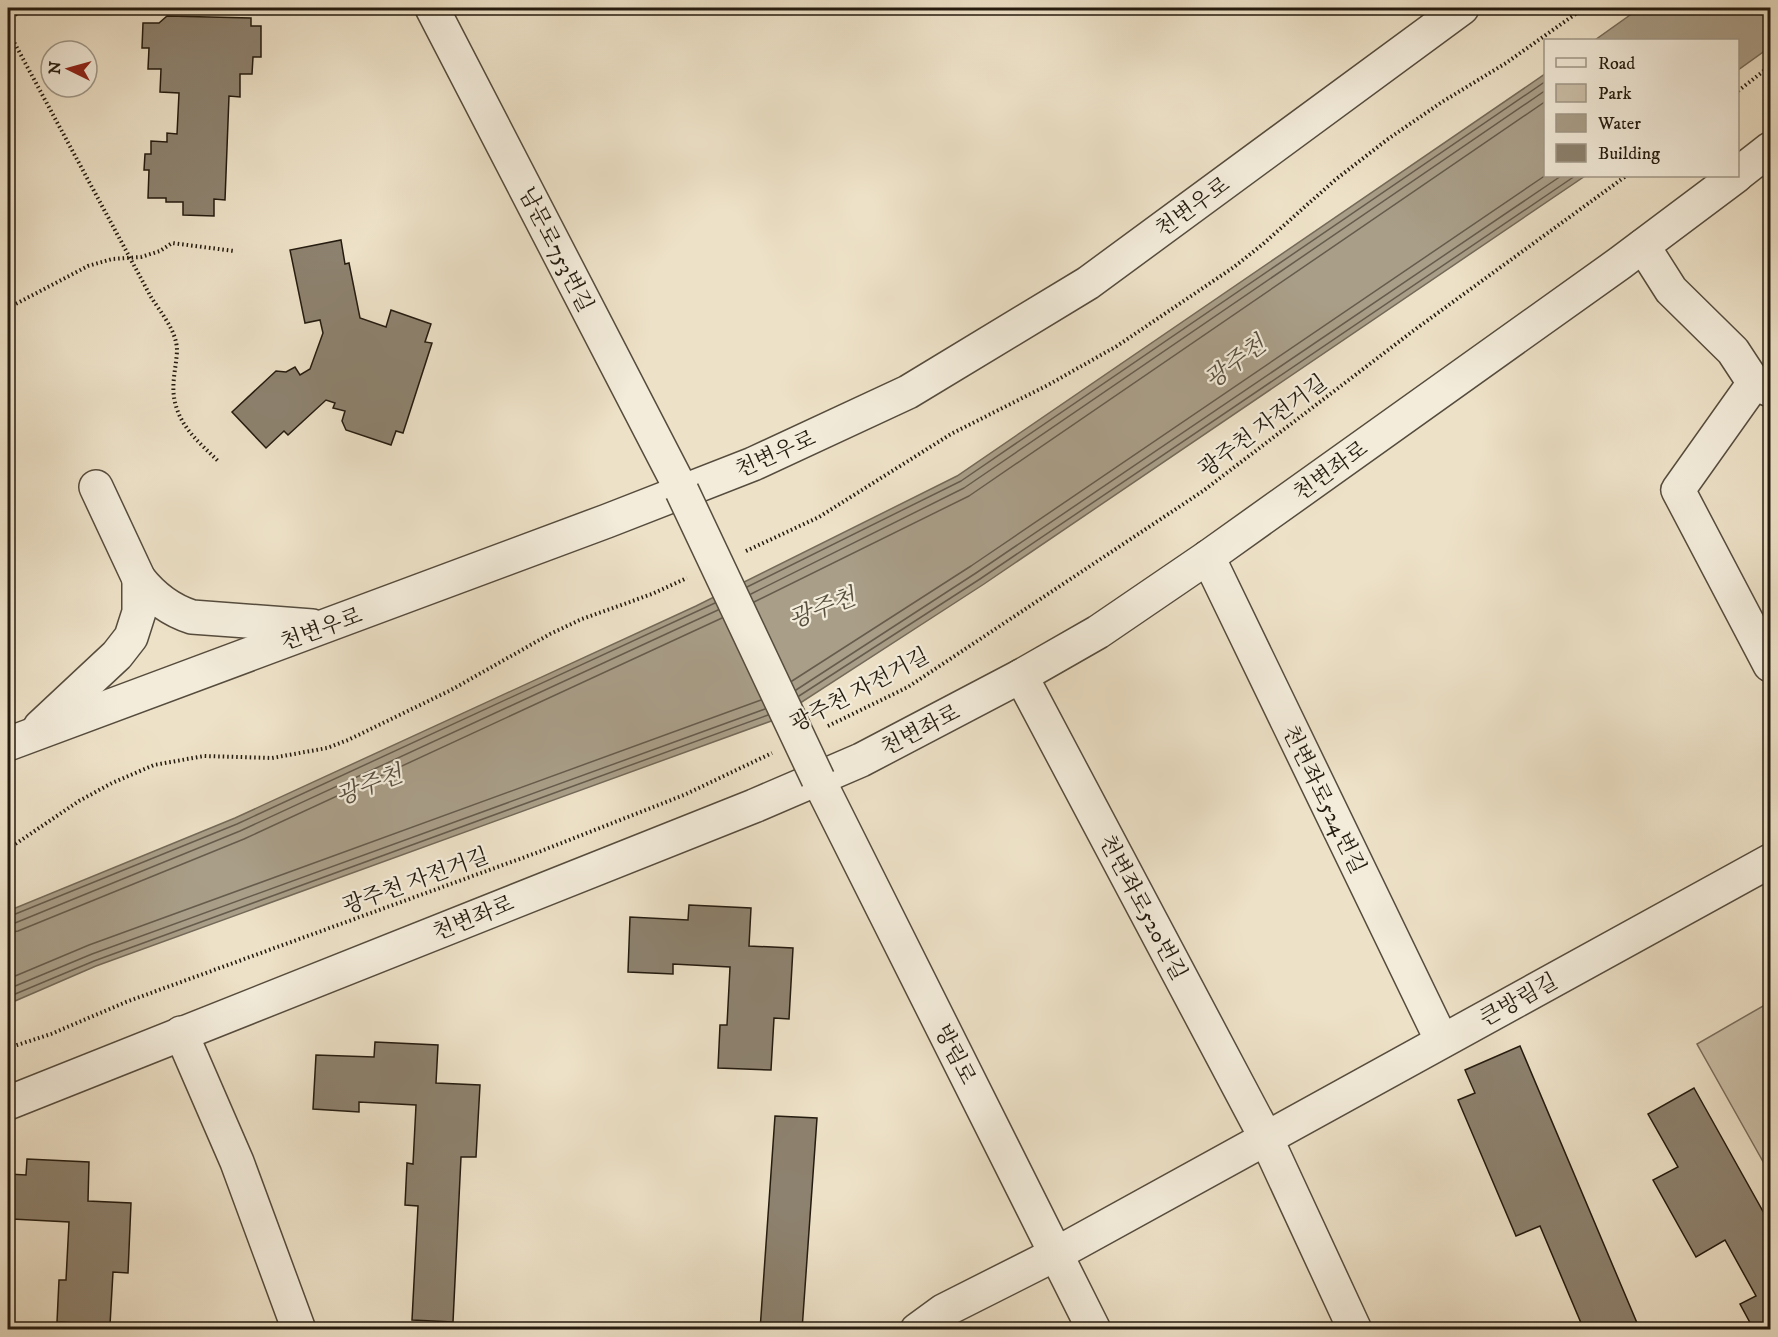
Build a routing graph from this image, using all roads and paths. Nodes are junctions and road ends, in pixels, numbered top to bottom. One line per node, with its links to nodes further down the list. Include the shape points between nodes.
1 (25, 8): 5 (path)
2 (432, 8): 20 (street, 남문로753번길)
3 (1462, 8): 20 (street, 천변우로, via 1088,283 908,392 753,464)
4 (1584, 8): 21 (path, via 1388,139 1234,267 1118,346 951,434 819,517)
5 (8, 20)
6 (8, 30): 15 (path)
7 (1770, 66): 8 (path)
8 (1739, 89)
9 (1770, 149): 10 (street, 천변좌로)
10 (1739, 173)
11 (1625, 177): 28 (path, 광주천 자전거길, via 1203,491 908,687)
12 (1734, 177): 13 (street, 천변좌로)
13 (1643, 246): 17 (street, via 1671,290 1733,351); 22 (street, 천변좌로)
14 (234, 251): 15 (path, via 172,243 160,251)
15 (129, 258): 16 (path, via 88,266); 18 (path, via 173,332 177,349 172,384 176,408 194,439)
16 (8, 308)
17 (1762, 386): 26 (street, via 1678,490)
18 (218, 461)
19 (96, 487): 24 (street)
20 (682, 491): 25 (street, 천변우로); 31 (street, 남문로753번길, bridge)
21 (738, 555)
22 (1208, 557): 27 (street, 천변좌로, via 1098,632); 35 (street, 천변좌로524번길)
23 (695, 574): 32 (path, via 558,630 451,690 348,740 272,758 204,756 154,765 79,801)
24 (139, 579): 25 (street, via 169,608 192,617); 29 (street, via 139,612 131,637 117,655)
25 (323, 627): 29 (street, 천변우로)
26 (1770, 665)
27 (1021, 676): 31 (street, 천변좌로); 38 (street, 천변좌로520번길)
28 (823, 728)
29 (19, 740)
30 (780, 749): 36 (path, 광주천 자전거길, via 684,795 536,853)
31 (818, 779): 34 (street, 천변좌로); 39 (street, 방림로)
32 (8, 849)
33 (1770, 861): 35 (street, 큰방림길)
34 (181, 1033): 37 (street, 천변좌로); 40 (street, via 237,1162)
35 (1442, 1041): 38 (street, 큰방림길)
36 (8, 1048)
37 (8, 1103)
38 (1266, 1138): 39 (street, 큰방림길); 43 (street)
39 (1056, 1254): 41 (street, 큰방림길, via 943,1311); 42 (street, 방림로)
40 (299, 1329)
41 (917, 1329)
42 (1094, 1329)
43 (1355, 1329)

